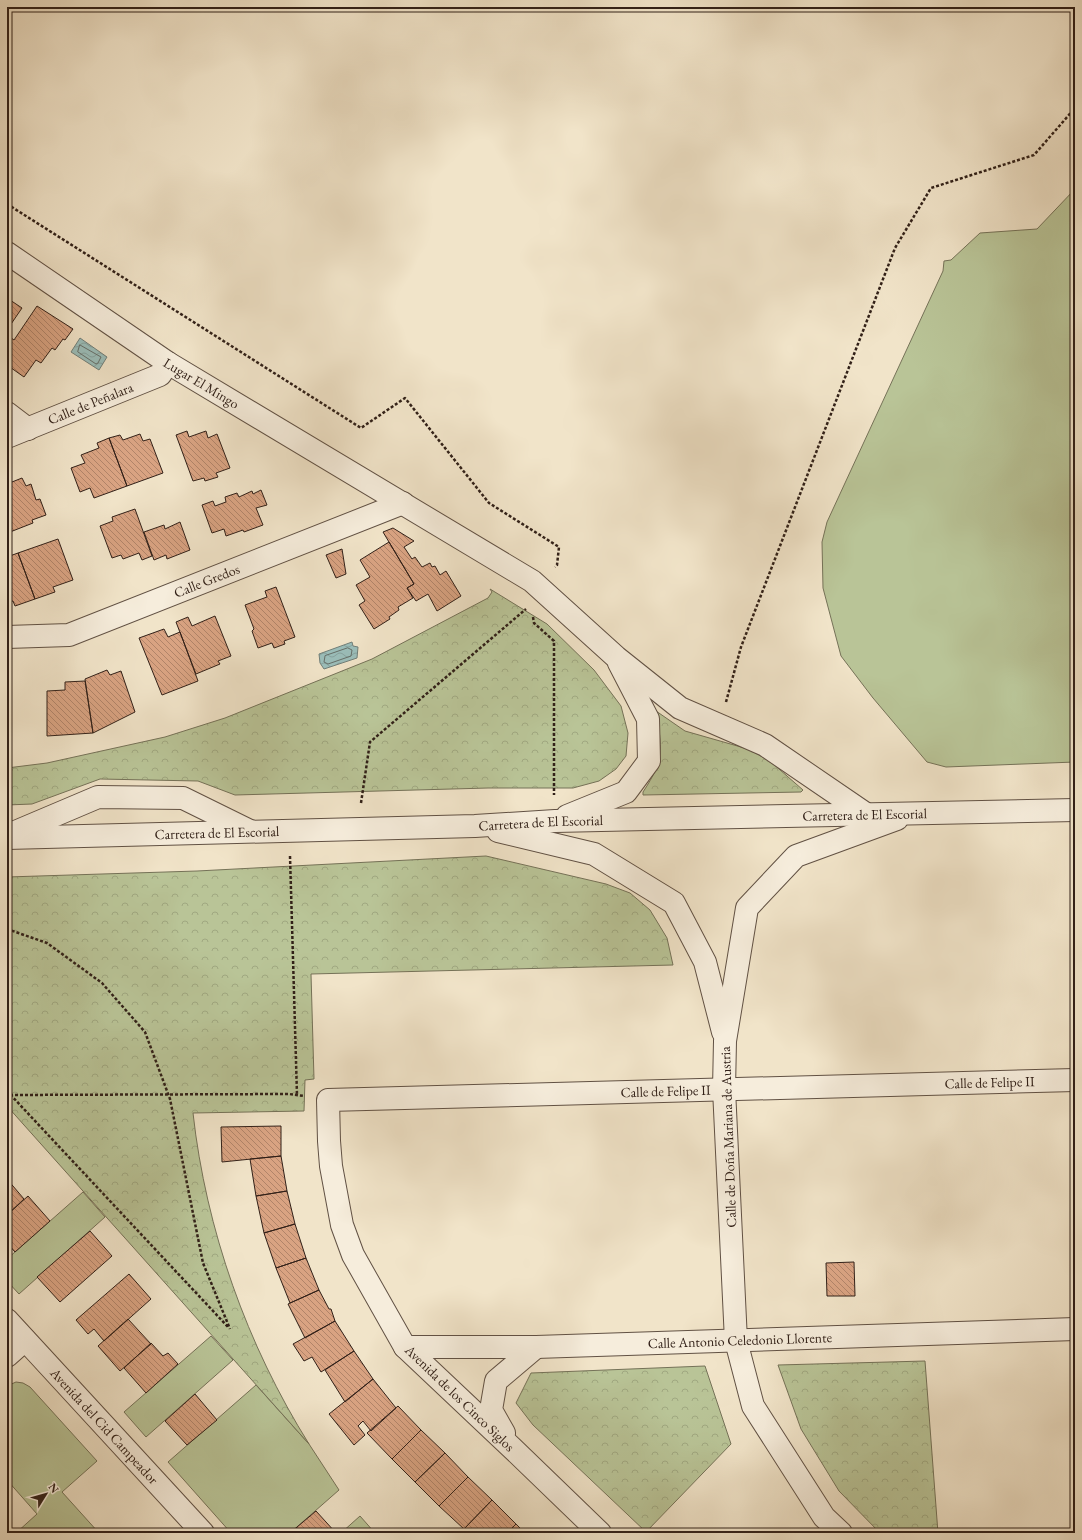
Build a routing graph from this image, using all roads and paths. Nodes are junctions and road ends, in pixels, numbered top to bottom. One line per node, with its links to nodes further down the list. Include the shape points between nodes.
1 (1075, 108): 11 (path, via 1034,155 931,188 894,248 741,647)
2 (7, 253): 3 (street, Lugar El Mingo)
3 (168, 363): 5 (street, Calle de Peñalara, via 160,375); 7 (street, Lugar El Mingo)
4 (7, 413): 5 (street)
5 (28, 429): 6 (street, Calle de Peñalara)
6 (7, 437)
7 (403, 503): 9 (street, Calle Gredos, via 69,635); 10 (street, Lugar El Mingo, via 532,581)
8 (527, 608): 12 (path, via 370,742 362,803)
9 (7, 637)
10 (616, 657): 11 (street, Lugar El Mingo, via 680,708); 16 (street, via 648,720 649,761 626,792)
11 (719, 725): 15 (street, Lugar El Mingo, via 765,745)
12 (354, 803)
13 (1075, 810): 14 (street, Carretera de El Escorial)
14 (913, 813): 15 (street, Carretera de El Escorial); 22 (street, Calle de Doña Mariana de Austria, via 796,856 748,908)
15 (866, 814): 16 (street, Carretera de El Escorial)
16 (554, 821): 17 (street, Carretera de El Escorial)
17 (475, 826): 18 (street, Carretera de El Escorial); 22 (street, via 594,854 674,903 705,962)
18 (251, 832): 19 (street, Carretera de El Escorial); 19 (street, via 183,798 98,797)
19 (7, 837)
20 (290, 850): 27 (path)
21 (7, 929): 28 (path, via 46,943 102,983 145,1032)
22 (725, 1041): 24 (street, Calle de Doña Mariana de Austria)
23 (1075, 1080): 24 (street, Calle de Felipe II)
24 (724, 1089): 29 (street, Calle de Felipe II); 33 (street, Calle de Doña Mariana de Austria)
25 (7, 1091): 26 (path)
26 (10, 1095): 28 (path); 28 (path, via 230,1329 203,1262)
27 (297, 1095): 28 (path); 29 (path)
28 (169, 1096)
29 (328, 1100): 34 (street, Avenida de los Cinco Siglos, via 331,1160 342,1225 354,1255)
30 (7, 1320): 32 (street, Avenida del Cid Campeador)
31 (1075, 1330): 33 (street, Calle Antonio Celedonio Llorente)
32 (25, 1340): 36 (street); 38 (street, Avenida del Cid Campeador)
33 (736, 1341): 35 (street, Calle Antonio Celedonio Llorente); 40 (street, Calle de Doña Mariana de Austria, via 754,1406 824,1517)
34 (405, 1347): 35 (street, Calle Antonio Celedonio Llorente); 37 (street, Avenida de los Cinco Siglos)
35 (536, 1348): 37 (street, via 496,1381 491,1410)
36 (7, 1356)
37 (512, 1448): 39 (street, Avenida de los Cinco Siglos)
38 (203, 1533)
39 (600, 1533)
40 (841, 1533)

